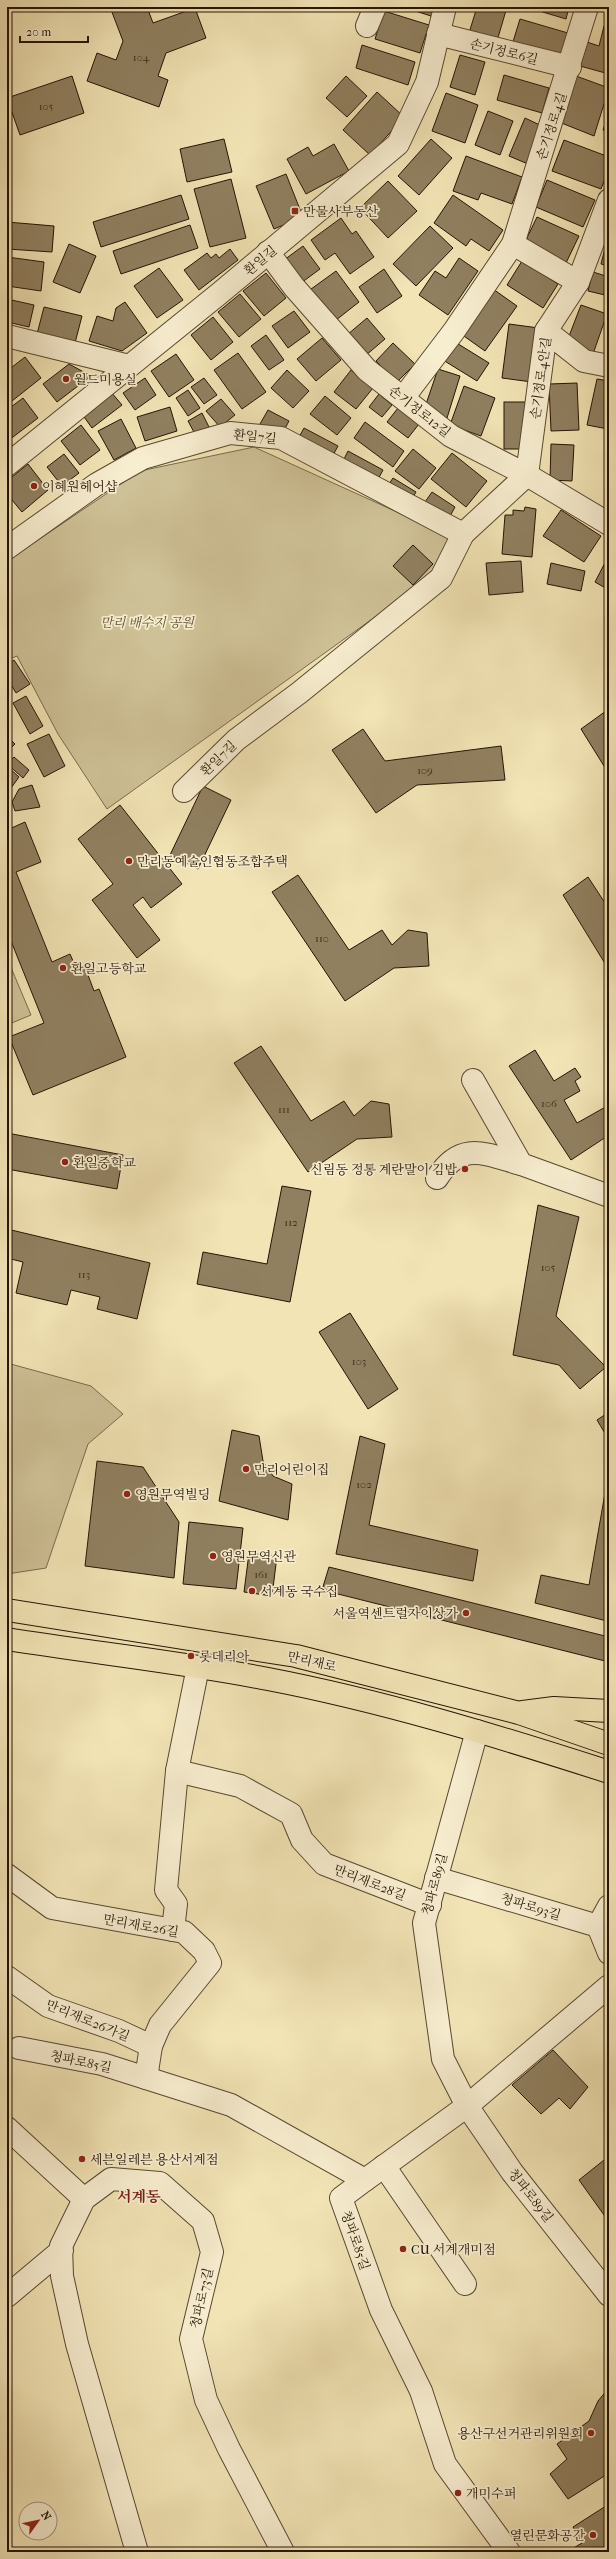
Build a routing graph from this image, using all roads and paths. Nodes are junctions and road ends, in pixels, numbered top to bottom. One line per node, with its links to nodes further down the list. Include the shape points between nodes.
1 (444, 7): 3 (street, 환일길)
2 (587, 7): 4 (street, 손기정로4길)
3 (438, 34): 4 (street, 손기정로6길); 7 (street, 환일길, via 427,82 398,144)
4 (570, 68): 6 (street, 손기정로4길)
5 (609, 200): 8 (street, 손기정로4안길)
6 (513, 244): 8 (street); 13 (street, 손기정로4길, via 454,331)
7 (268, 252): 11 (street, 환일길); 13 (street, 손기정로12길, via 294,287 367,370)
8 (578, 282): 9 (street, 손기정로4안길)
9 (546, 331): 12 (street, via 584,361); 15 (street, 손기정로4안길)
10 (7, 336): 11 (street)
11 (129, 366): 14 (street, 환일길)
12 (609, 366)
13 (403, 398): 15 (street, 손기정로12길, via 451,436)
14 (7, 465)
15 (527, 475): 16 (street, 손기정로12길); 17 (street, 환일7길)
16 (609, 524)
17 (463, 534): 18 (street, 환일7길, via 280,438 230,433 143,458 97,484); 19 (street, 환일7길, via 441,578 299,693 236,740)
18 (7, 548)
19 (184, 791)
20 (473, 1080): 21 (street)
21 (521, 1164): 22 (street, via 474,1152 460,1155 444,1166); 23 (street)
22 (437, 1178)
23 (609, 1196)
24 (7, 1610): 28 (main road, 만리재로, via 296,1656)
25 (7, 1639): 26 (main road, 만리재로)
26 (198, 1667): 29 (main road, 만리재로, via 339,1694); 32 (street)
27 (609, 1712): 28 (main road, via 554,1708)
28 (519, 1713): 30 (main road, 만리재로); 31 (main road, via 570,1745)
29 (477, 1731): 31 (main road, 만리재로); 35 (street, 청파로89길)
30 (609, 1744)
31 (570, 1760): 33 (main road, 만리재로)
32 (178, 1771): 36 (street, 만리재로28길, via 240,1786 291,1814 302,1840 324,1864); 39 (street, via 166,1890 176,1904)
33 (609, 1772)
34 (7, 1875): 39 (street, 만리재로26길, via 52,1908)
35 (436, 1878): 36 (street, 청파로89길); 38 (street, 청파로93길)
36 (430, 1905): 46 (street, 청파로89길, via 424,1923 443,2058)
37 (609, 1906): 38 (street)
38 (598, 1926): 40 (street)
39 (173, 1930): 43 (street, 만리재로26길, via 184,1932 204,1951 210,1963 160,2025)
40 (609, 1954)
41 (7, 1977): 43 (street, 만리재로26가길, via 48,2006)
42 (609, 1986): 46 (street)
43 (152, 2046): 45 (street, 만리재로26길)
44 (19, 2048): 45 (street, 청파로85길, via 102,2064)
45 (146, 2078): 49 (street, 청파로85길, via 231,2105)
46 (467, 2106): 48 (street); 52 (street, 청파로89길, via 512,2172)
47 (10, 2137): 50 (street)
48 (384, 2166): 49 (street); 53 (street)
49 (365, 2180): 57 (street, 청파로85길, via 341,2198 381,2310 421,2391 445,2464)
50 (84, 2199): 51 (street, 청파로73길, via 61,2246); 56 (street, 청파로73길, via 111,2179 160,2183 203,2221 212,2252 191,2339 206,2400 229,2450)
51 (62, 2250): 54 (street); 55 (street, 청파로73길, via 62,2276 78,2344)
52 (606, 2283)
53 (465, 2284)
54 (7, 2296)
55 (136, 2552)
56 (283, 2552)
57 (509, 2552)

